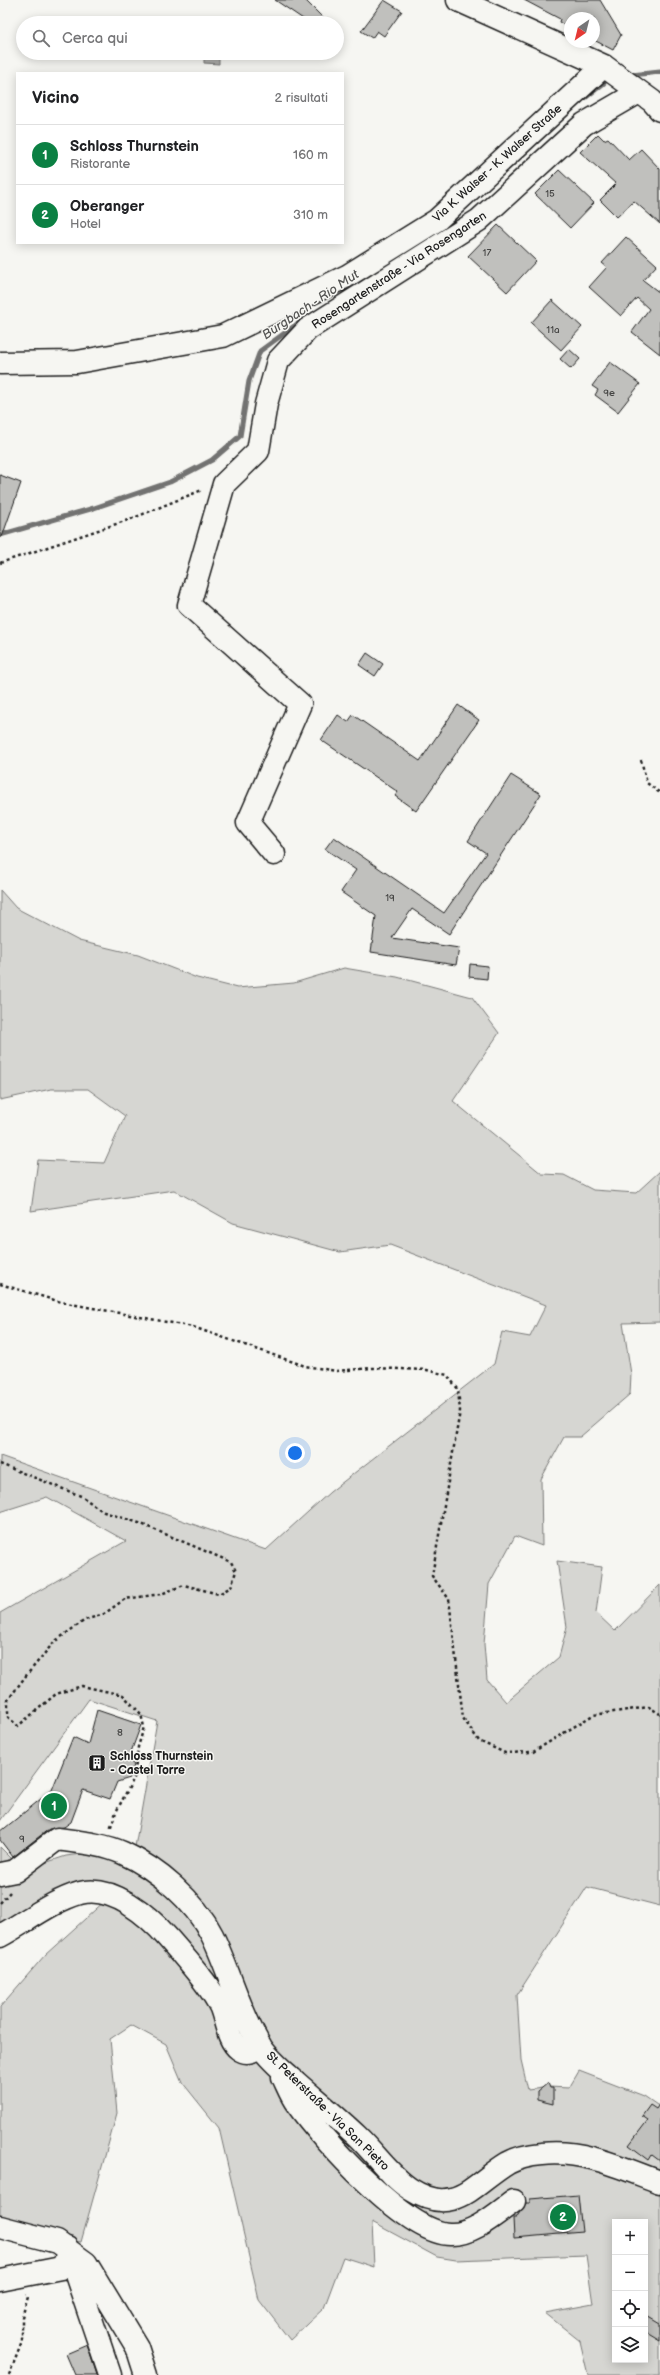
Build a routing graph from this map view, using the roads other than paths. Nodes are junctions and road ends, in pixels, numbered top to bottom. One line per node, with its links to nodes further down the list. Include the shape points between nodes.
1 (458, 0): 2 (street)
2 (604, 66): 3 (street); 5 (street, Via K. Walser - K. Walser Straße, via 437,220 340,279 223,336 77,362)
3 (639, 92): 4 (street); 6 (street, Rosengartenstraße - Via Rosengarten, via 584,124 479,220 308,329 278,361 266,404 258,451 224,484 189,605 300,704 248,823)
4 (660, 110)
5 (0, 363)
6 (274, 854)
7 (0, 1874): 9 (street, St. Peterstraße - Via San Pietro, via 15,1871 58,1840 122,1852 139,1862 171,1885 196,1910 212,1935)
8 (0, 1936): 9 (street, St. Peterstraße - Via San Pietro, via 49,1907 81,1893 104,1893 117,1898 155,1926 186,1959 220,2006 233,2044 240,2051 248,2052 254,2051)
9 (260, 2045): 10 (street, St. Peterstraße - Via San Pietro)
10 (278, 2065): 11 (street, St. Peterstraße - Via San Pietro, via 359,2138 401,2182 423,2195 436,2199 456,2199 466,2195); 14 (street, via 296,2103 323,2137 399,2211 429,2229 450,2234 474,2228)
11 (509, 2162): 12 (street, via 539,2143 564,2140 576,2141); 13 (street, St. Peterstraße - Via San Pietro, via 542,2154 576,2155 603,2161)
12 (660, 2168)
13 (660, 2182)
14 (514, 2202)
15 (0, 2227): 16 (street, via 57,2242)
16 (67, 2248): 17 (street, via 66,2260 61,2268); 18 (street); 19 (street, via 86,2263 137,2347)
17 (0, 2280)
18 (110, 2375)
19 (146, 2375)

